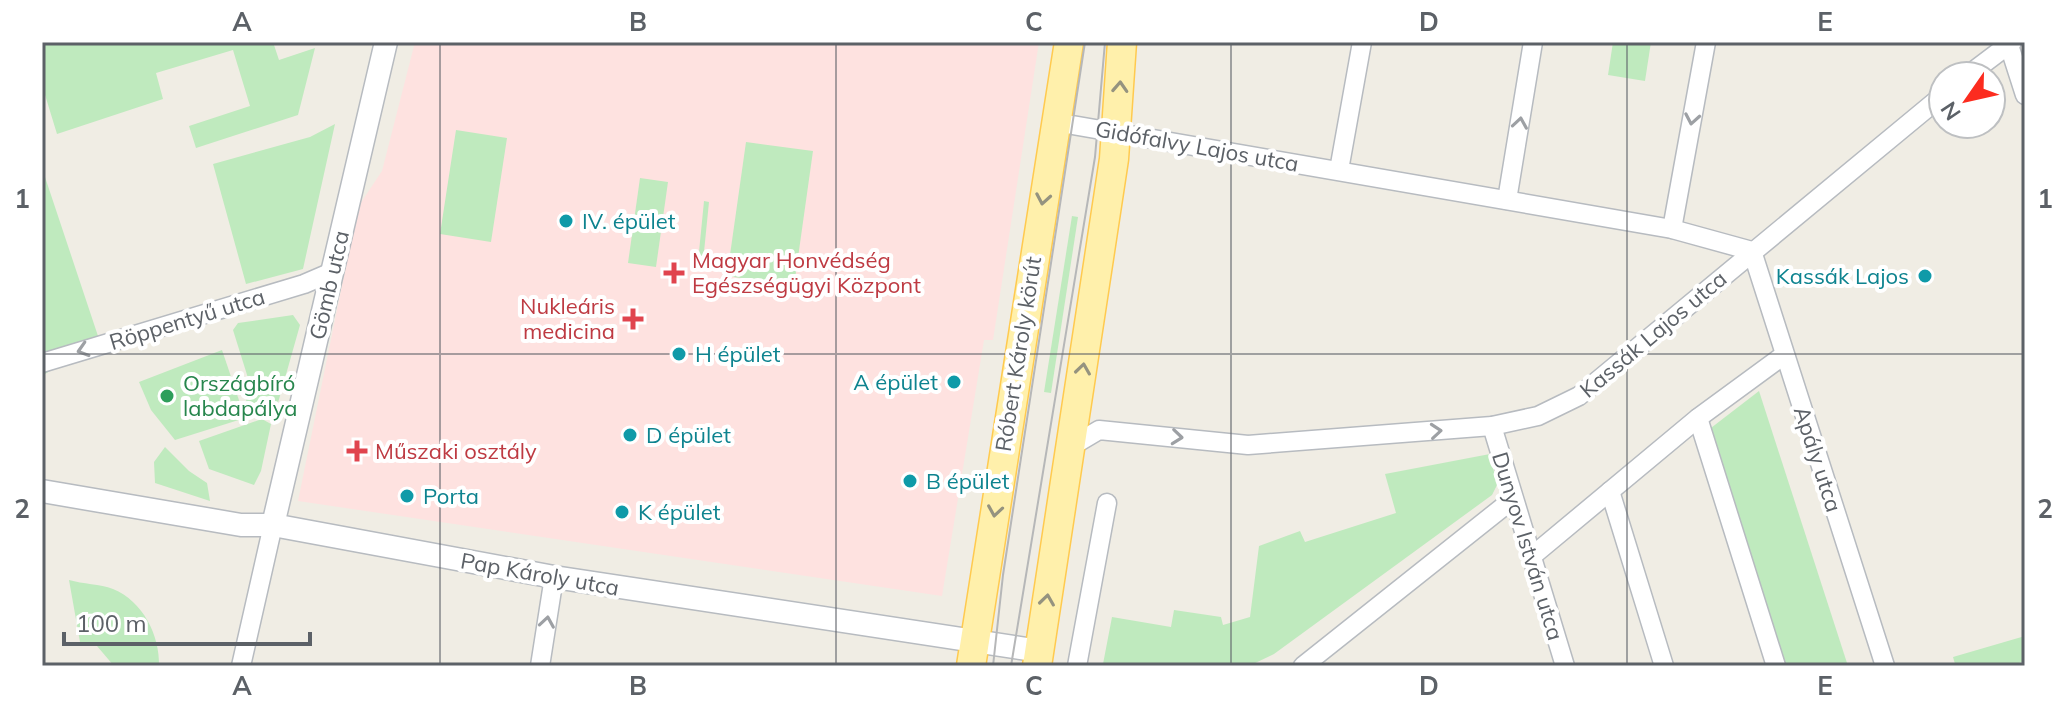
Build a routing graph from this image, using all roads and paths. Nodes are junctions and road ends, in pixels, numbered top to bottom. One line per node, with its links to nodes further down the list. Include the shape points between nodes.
1 (1069, 42): 11 (main road, Róbert Károly körút)
2 (1122, 42): 12 (main road, one-way to 2)
3 (1362, 42): 13 (street)
4 (1533, 42): 14 (street, one-way to 4)
5 (1706, 42): 15 (street, one-way to 15)
6 (2010, 42): 8 (street); 9 (street)
7 (385, 44): 17 (street, Gömb utca)
8 (1987, 60)
9 (2025, 95)
10 (1927, 108): 16 (street, Kassák Lajos utca)
11 (1055, 122): 12 (street, Gidófalvy Lajos utca); 30 (main road, Róbert Károly körút, one-way to 30)
12 (1118, 132): 13 (street, Gidófalvy Lajos utca); 22 (main road, one-way to 12)
13 (1339, 170): 14 (street, Gidófalvy Lajos utca)
14 (1507, 200): 15 (street, Gidófalvy Lajos utca)
15 (1672, 229): 16 (street, Gidófalvy Lajos utca)
16 (1752, 251): 18 (street, Apály utca); 21 (street, Kassák Lajos utca, via 1579,396 1538,416)
17 (332, 272): 19 (street, Röppentyű utca, one-way to 19); 27 (street, Gömb utca)
18 (1784, 355): 20 (street); 39 (street, Apály utca)
19 (42, 363)
20 (1698, 418): 24 (street); 38 (street)
21 (1492, 426): 22 (street, Kassák Lajos utca, one-way to 21, via 1099,430 1248,445); 25 (street, Dunyov István utca)
22 (1072, 446): 31 (main road, one-way to 22)
23 (42, 491): 27 (street, Pap Károly utca, via 226,523)
24 (1610, 491): 28 (street); 37 (street)
25 (1513, 499): 28 (street, Dunyov István utca); 35 (street)
26 (1107, 503): 34 (street)
27 (273, 525): 29 (street, Pap Károly utca); 32 (street, Gömb utca)
28 (1531, 557): 36 (street, Dunyov István utca)
29 (554, 577): 30 (street, Pap Károly utca); 33 (street, one-way to 29)
30 (973, 655): 31 (street, Pap Károly utca)
31 (1038, 659)
32 (241, 666)
33 (540, 666)
34 (1077, 666)
35 (1303, 666)
36 (1565, 666)
37 (1664, 666)
38 (1776, 666)
39 (1885, 666)

